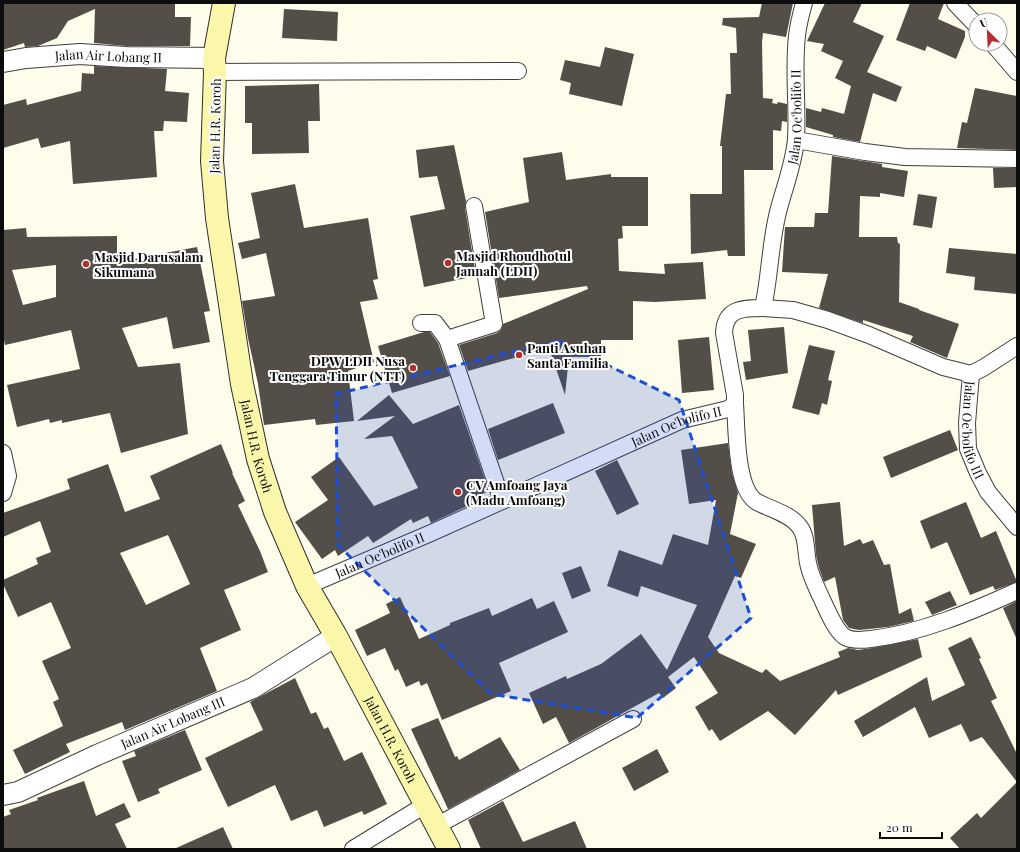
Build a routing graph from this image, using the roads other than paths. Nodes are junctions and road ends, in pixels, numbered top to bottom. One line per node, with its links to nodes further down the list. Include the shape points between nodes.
1 (224, 3): 7 (main road, Jalan H.R. Koroh)
2 (804, 3): 10 (street, Jalan Oe'bolifo II, via 796,35)
3 (954, 3): 4 (street)
4 (968, 17)
5 (1000, 52): 9 (street)
6 (3, 62): 7 (street, Jalan Air Lobang II, via 80,54)
7 (215, 65): 8 (street); 23 (main road, Jalan H.R. Koroh, via 212,161 216,218 242,384 258,459 275,512)
8 (518, 72)
9 (1017, 72)
10 (796, 140): 11 (street, via 905,157); 13 (street, Jalan Oe'bolifo II, via 772,239)
11 (1017, 159)
12 (474, 206): 15 (street, via 494,324)
13 (763, 308): 17 (street, via 793,310 828,320 943,367); 18 (street, Jalan Oe'bolifo II, via 736,311 724,324 736,395)
14 (421, 323): 15 (street, via 435,323)
15 (448, 339): 21 (street)
16 (1017, 346): 17 (street, Jalan Oe'bolifo III)
17 (970, 374): 22 (street, Jalan Oe'bolifo III, via 968,449 988,492)
18 (735, 404): 21 (street, Jalan Oe'bolifo II, via 715,413 682,420); 24 (street, via 740,474 746,489 755,501 789,518 799,526 805,538 809,568 838,631 846,638 864,640 930,626)
19 (3, 453): 20 (street, via 8,476)
20 (3, 493)
21 (502, 501): 23 (street, Jalan Oe'bolifo II)
22 (1015, 523)
23 (307, 586): 25 (main road, Jalan H.R. Koroh)
24 (1017, 591)
25 (336, 636): 27 (street, Jalan Air Lobang III, via 253,688 18,792); 28 (main road, Jalan H.R. Koroh)
26 (633, 719): 29 (street)
27 (3, 795)
28 (424, 805): 29 (main road, Jalan H.R. Koroh); 30 (street)
29 (436, 826): 31 (main road, Jalan H.R. Koroh)
30 (353, 849)
31 (449, 849)

